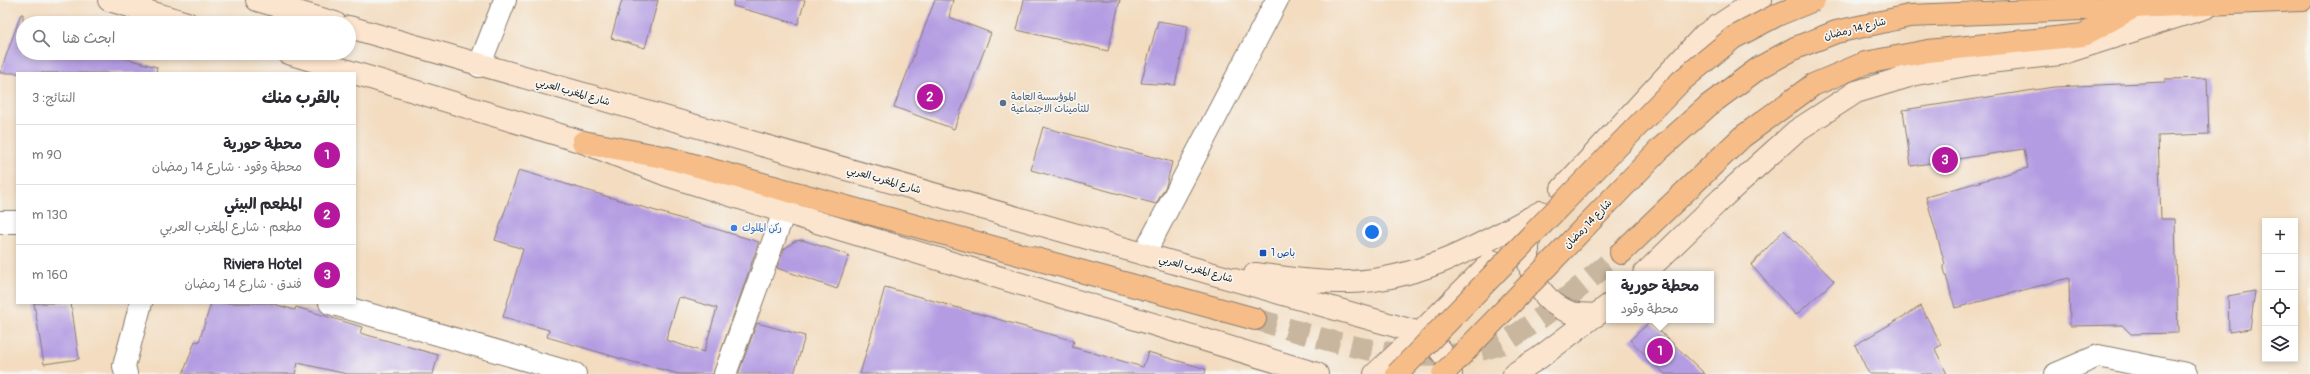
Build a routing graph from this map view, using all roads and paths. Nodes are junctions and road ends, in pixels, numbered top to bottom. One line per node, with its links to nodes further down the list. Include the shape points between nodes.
1 (109, 0): 10 (main road)
2 (257, 0): 11 (main road)
3 (505, 0): 14 (street)
4 (1277, 0): 23 (street)
5 (1761, 0): 19 (main road, via 1704,35)
6 (1814, 0): 38 (main road, bridge, via 1777,15 1733,38 1680,82)
7 (2302, 0): 8 (main road, شارع 14 رمضان)
8 (2217, 4): 9 (main road, شارع 14 رمضان); 25 (main road, via 2060,54 1972,64 1916,74 1856,92 1796,131)
9 (2132, 8): 22 (main road, via 2083,35 1928,51 1865,63 1813,85 1742,137); 39 (main road, شارع 14 رمضان, bridge, via 1909,16 1836,32 1795,48 1760,68 1709,105 1660,150)
10 (163, 16)
11 (311, 16)
12 (356, 29): 14 (main road, شارع المغرب العربي)
13 (311, 60): 15 (main road)
14 (479, 66): 23 (main road, شارع المغرب العربي)
15 (351, 72)
16 (356, 74): 17 (main road)
17 (583, 142): 18 (main road, via 667,175); 29 (main road, via 676,160)
18 (784, 212): 32 (main road); 35 (street)
19 (1540, 212): 24 (main road, via 1468,252 1419,271 1384,279 1314,282); 28 (main road, via 1530,234 1528,258 1535,282 1550,301 1572,312); 30 (main road)
20 (0, 222): 21 (street)
21 (16, 222)
22 (1621, 252)
23 (1144, 254): 24 (main road, شارع المغرب العربي)
24 (1184, 265): 30 (main road, شارع المغرب العربي)
25 (1647, 271)
26 (141, 304): 34 (street, via 124,366)
27 (333, 304): 33 (street)
28 (1603, 310): 31 (main road)
29 (1255, 319)
30 (1420, 333): 37 (main road); 40 (main road, شارع المغرب العربي, via 1440,347 1450,365)
31 (1535, 366): 41 (main road)
32 (1293, 370): 36 (main road)
33 (567, 373)
34 (126, 374)
35 (725, 374)
36 (1317, 374)
37 (1375, 374)
38 (1397, 374)
39 (1443, 374)
40 (1450, 374)
41 (1514, 374)
42 (2056, 374): 43 (street, via 2098,356)
43 (2186, 374)

